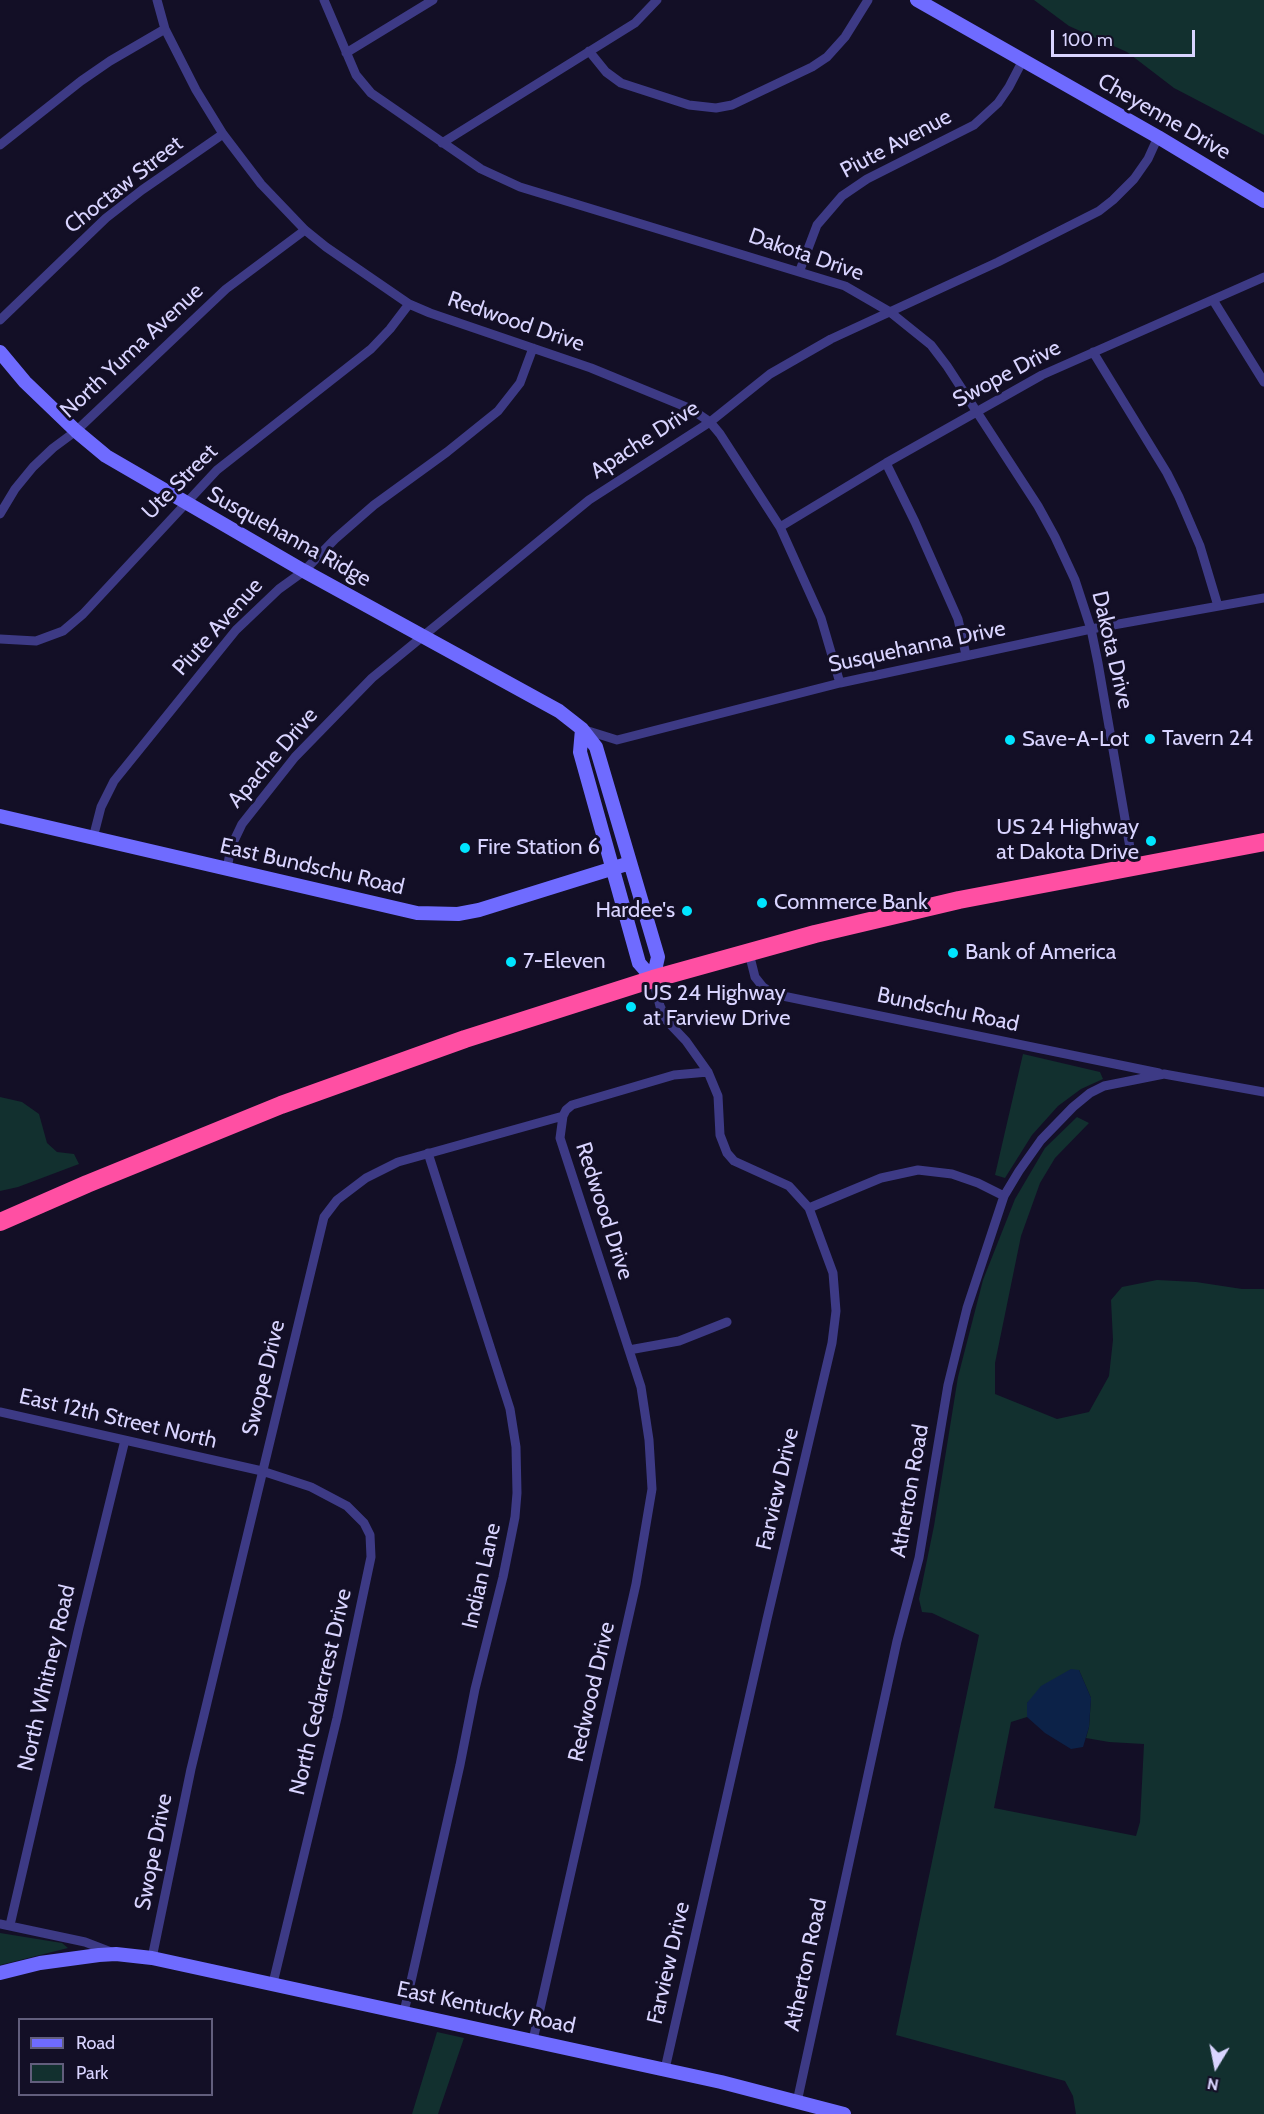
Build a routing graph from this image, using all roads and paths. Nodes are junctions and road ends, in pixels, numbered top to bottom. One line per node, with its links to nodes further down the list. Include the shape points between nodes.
1 (157, 0): 7 (street, Redwood Drive)
2 (324, 0): 9 (street, Dakota Drive)
3 (433, 0): 9 (street)
4 (657, 0): 8 (street, via 635,23)
5 (868, 0): 8 (street, via 827,57 732,105 716,108 689,105 621,83)
6 (917, 0): 10 (street, Cheyenne Drive)
7 (165, 29): 11 (street, Redwood Drive); 14 (street, via 81,81)
8 (589, 51): 13 (street)
9 (346, 53): 13 (street, Dakota Drive, via 356,75 371,93)
10 (1023, 60): 12 (street, Cheyenne Drive); 17 (street, Piute Avenue, via 998,103 974,125 867,179 842,196 817,225)
11 (224, 134): 16 (street, Redwood Drive, via 261,184); 22 (street, Choctaw Street, via 106,218)
12 (1158, 137): 15 (street, Cheyenne Drive); 21 (street, Apache Drive, via 1134,179 1099,211)
13 (442, 143): 17 (street, Dakota Drive, via 481,169 520,187)
14 (0, 145)
15 (1264, 201)
16 (305, 230): 20 (street, Redwood Drive); 29 (street, North Yuma Avenue, via 226,289)
17 (800, 270): 21 (street, Dakota Drive, via 845,286)
18 (1264, 277): 19 (street, Swope Drive)
19 (1213, 300): 25 (street, Swope Drive); 26 (street)
20 (409, 304): 23 (street, Redwood Drive); 31 (street, Ute Street, via 371,349 252,441)
21 (890, 312): 27 (street, Dakota Drive, via 931,345); 28 (street, Apache Drive, via 831,339 770,374)
22 (0, 320)
23 (533, 348): 28 (street, Redwood Drive, via 680,405); 34 (street, Piute Avenue, via 520,383 498,411 374,505)
24 (0, 351): 29 (street, Susquehanna Ridge, via 25,382)
25 (1093, 352): 27 (street, Swope Drive); 36 (street, via 1179,497 1200,546)
26 (1264, 382)
27 (976, 412): 30 (street, Swope Drive); 37 (street, Dakota Drive, via 1055,537 1075,580)
28 (710, 422): 33 (street, Redwood Drive); 38 (street, Apache Drive, via 589,500)
29 (76, 431): 31 (street, Susquehanna Ridge, via 106,456); 32 (street, North Yuma Avenue, via 33,467)
30 (886, 463): 33 (street, Swope Drive); 40 (street, via 958,619)
31 (185, 503): 34 (street, Susquehanna Ridge); 39 (street, Ute Street, via 63,631 36,641)
32 (0, 514)
33 (780, 527): 41 (street, Redwood Drive, via 821,618)
34 (304, 571): 38 (street, Susquehanna Ridge); 44 (street, Piute Avenue, via 236,630 114,781 101,807)
35 (1264, 598): 36 (street, Susquehanna Drive)
36 (1218, 606): 37 (street, Susquehanna Drive)
37 (1090, 629): 40 (street, Susquehanna Drive); 47 (street, Dakota Drive)
38 (422, 635): 42 (street, Susquehanna Ridge, via 559,711); 49 (street, Apache Drive, via 372,678 295,757 242,824 231,847)
39 (0, 639)
40 (966, 656): 41 (street, Susquehanna Drive)
41 (840, 683): 42 (street, Susquehanna Drive, via 617,740)
42 (582, 729): 46 (street, Susquehanna Ridge, via 596,747); 48 (street, via 580,752)
43 (0, 816): 44 (street, East Bundschu Road)
44 (93, 838): 49 (street, East Bundschu Road)
45 (1264, 842): 47 (highway)
46 (630, 863): 48 (street, East Bundschu Road); 50 (street, Susquehanna Ridge)
47 (1133, 865): 52 (highway, via 959,900)
48 (614, 868): 49 (street, East Bundschu Road, via 458,914 417,913); 51 (street)
49 (227, 869)
50 (642, 907): 51 (street); 53 (street, Susquehanna Ridge, via 658,957)
51 (625, 912): 53 (street, via 639,963)
52 (749, 953): 53 (highway); 55 (street, Bundschu Road, via 755,977 773,993)
53 (653, 979): 54 (street, Farview Drive, via 667,1021); 61 (highway, via 465,1039 281,1105)
54 (708, 1072): 57 (street, Swope Drive, via 674,1075 572,1105); 60 (street, Farview Drive, via 718,1096 720,1135 727,1153 734,1161 789,1186)
55 (1164, 1074): 56 (street, Atherton Road); 59 (street, Atherton Road, via 1104,1086 1090,1094 1041,1140)
56 (1264, 1092)
57 (563, 1116): 58 (street, Swope Drive); 63 (street, Redwood Drive, via 560,1138)
58 (428, 1153): 66 (street, Swope Drive, via 366,1178 337,1200 324,1217); 72 (street, Indian Lane, via 510,1409 517,1493 503,1577)
59 (1004, 1196): 60 (street, via 952,1174 918,1170 881,1178); 75 (street, Atherton Road, via 967,1308 948,1385 919,1558 897,1641)
60 (810, 1208): 74 (street, Farview Drive, via 833,1273 837,1311 832,1343)
61 (0, 1222)
62 (727, 1322): 63 (street, via 679,1341)
63 (629, 1350): 73 (street, Redwood Drive, via 641,1387 649,1440 649,1514)
64 (0, 1412): 65 (street, East 12th Street North)
65 (125, 1440): 66 (street, East 12th Street North); 67 (street, North Whitney Road)
66 (261, 1471): 69 (street, Swope Drive, via 191,1769); 71 (street, North Cedarcrest Drive, via 311,1486 346,1506 364,1523 372,1548 337,1718)
67 (5, 1924): 68 (street, East Kentucky Road, via 85,1942)
68 (116, 1954): 69 (street, East Kentucky Road); 70 (street, East Kentucky Road, via 40,1963)
69 (152, 1958): 71 (street, East Kentucky Road)
70 (0, 1973)
71 (273, 1983): 72 (street, East Kentucky Road)
72 (404, 2012): 73 (street, East Kentucky Road)
73 (533, 2040): 74 (street, East Kentucky Road)
74 (665, 2069): 75 (street, East Kentucky Road)
75 (797, 2102): 76 (street, East Kentucky Road)
76 (844, 2114)

